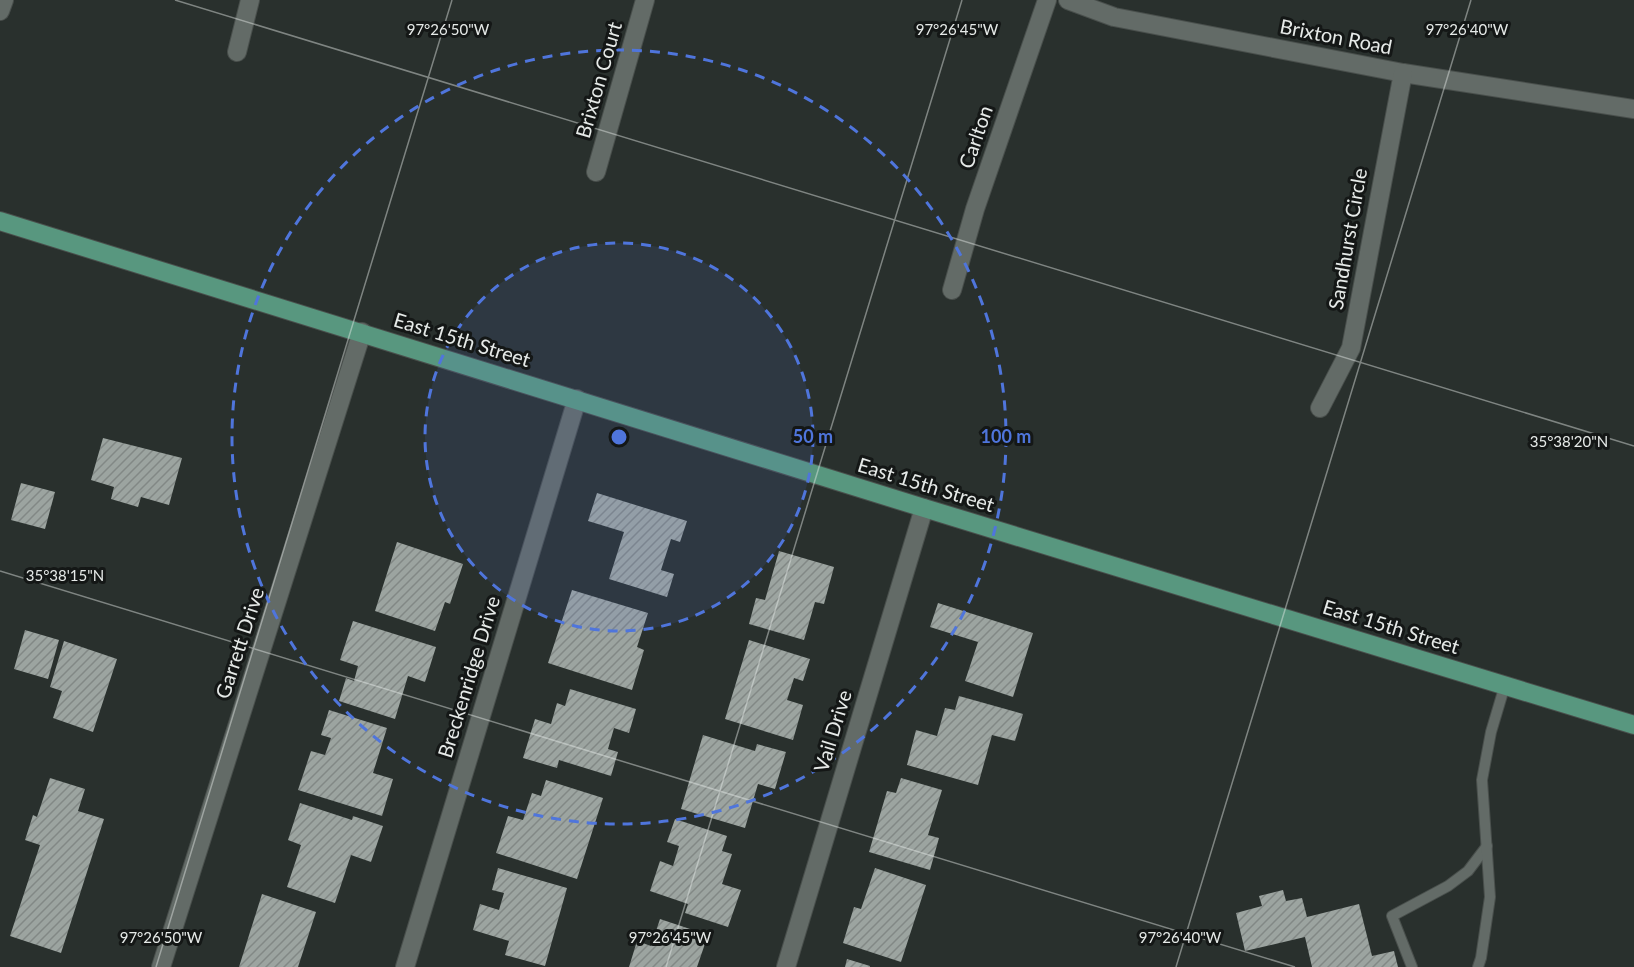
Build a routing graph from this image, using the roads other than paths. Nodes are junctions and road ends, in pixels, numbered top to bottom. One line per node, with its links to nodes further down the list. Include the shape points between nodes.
1 (4, 0): 6 (street)
2 (250, 0): 7 (street)
3 (645, 0): 10 (street, Brixton Court)
4 (1047, 0): 12 (street, Carlton, via 975,209)
5 (1068, 0): 8 (street, Brixton Road, via 1114,16)
6 (0, 11)
7 (237, 52)
8 (1403, 73): 9 (street, Brixton Road); 15 (street, Sandhurst Circle, via 1350,348)
9 (1634, 109)
10 (596, 172)
11 (0, 221): 13 (main road, East 15th Street)
12 (952, 290)
13 (362, 332): 14 (main road, East 15th Street); 20 (street, Garrett Drive)
14 (577, 399): 16 (main road, East 15th Street); 21 (street, Breckenridge Drive)
15 (1320, 408)
16 (924, 508): 17 (main road, East 15th Street); 22 (street, Vail Drive)
17 (1505, 685): 18 (main road, East 15th Street); 19 (lane, via 1482,780)
18 (1634, 725)
19 (1487, 846): 23 (lane, via 1468,872 1392,916); 24 (lane, via 1490,897)
20 (161, 967)
21 (405, 967)
22 (786, 967)
23 (1412, 967)
24 (1478, 967)

